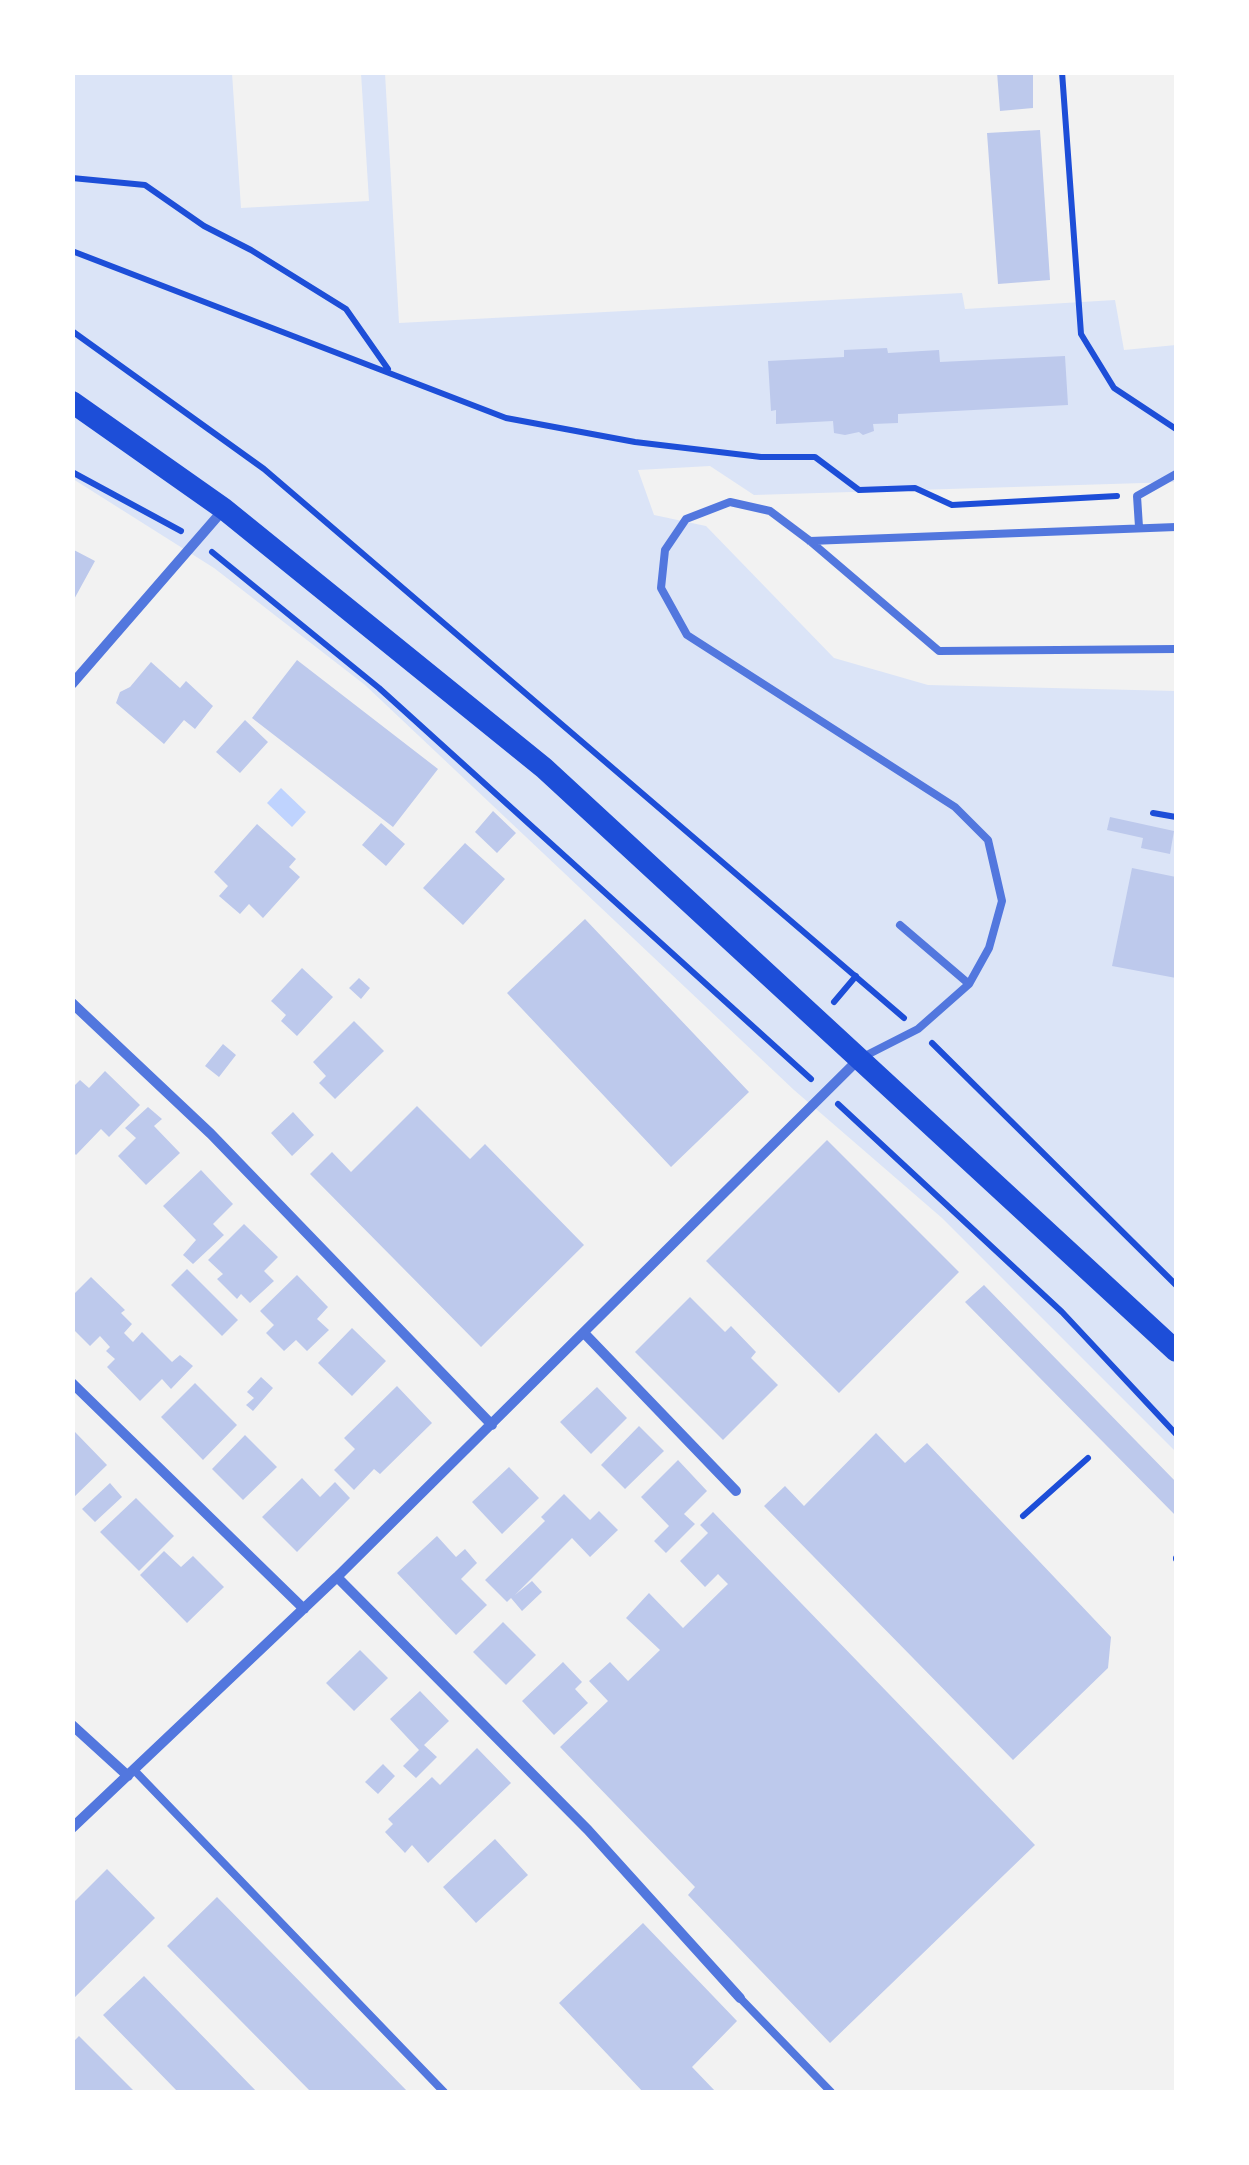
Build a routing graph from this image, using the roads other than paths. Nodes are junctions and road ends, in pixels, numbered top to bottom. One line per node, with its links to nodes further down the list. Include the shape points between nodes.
1 (72, 402): 3 (main road)
2 (1176, 474): 4 (lane, via 1137,496)
3 (224, 509): 8 (street); 12 (main road, via 544,768)
4 (1139, 527): 5 (lane); 6 (lane)
5 (1176, 527)
6 (810, 540): 7 (lane, via 939,651); 10 (lane, via 770,511 730,502 686,519 664,550 660,588 687,635 955,806 988,840 1002,901)
7 (1176, 649)
8 (72, 684)
9 (900, 925): 10 (lane)
10 (968, 984): 12 (lane, via 918,1029)
11 (72, 1003): 16 (street, via 211,1134)
12 (861, 1058): 13 (street); 14 (main road)
13 (585, 1334): 16 (street); 17 (street)
14 (1176, 1351)
15 (72, 1382): 19 (street)
16 (492, 1425): 18 (street)
17 (736, 1492)
18 (337, 1577): 19 (street); 23 (street, via 588,1830)
19 (304, 1609): 21 (street)
20 (72, 1726): 21 (street)
21 (131, 1773): 22 (street); 24 (lane)
22 (72, 1828)
23 (740, 1998): 25 (lane)
24 (444, 2092)
25 (831, 2092)

